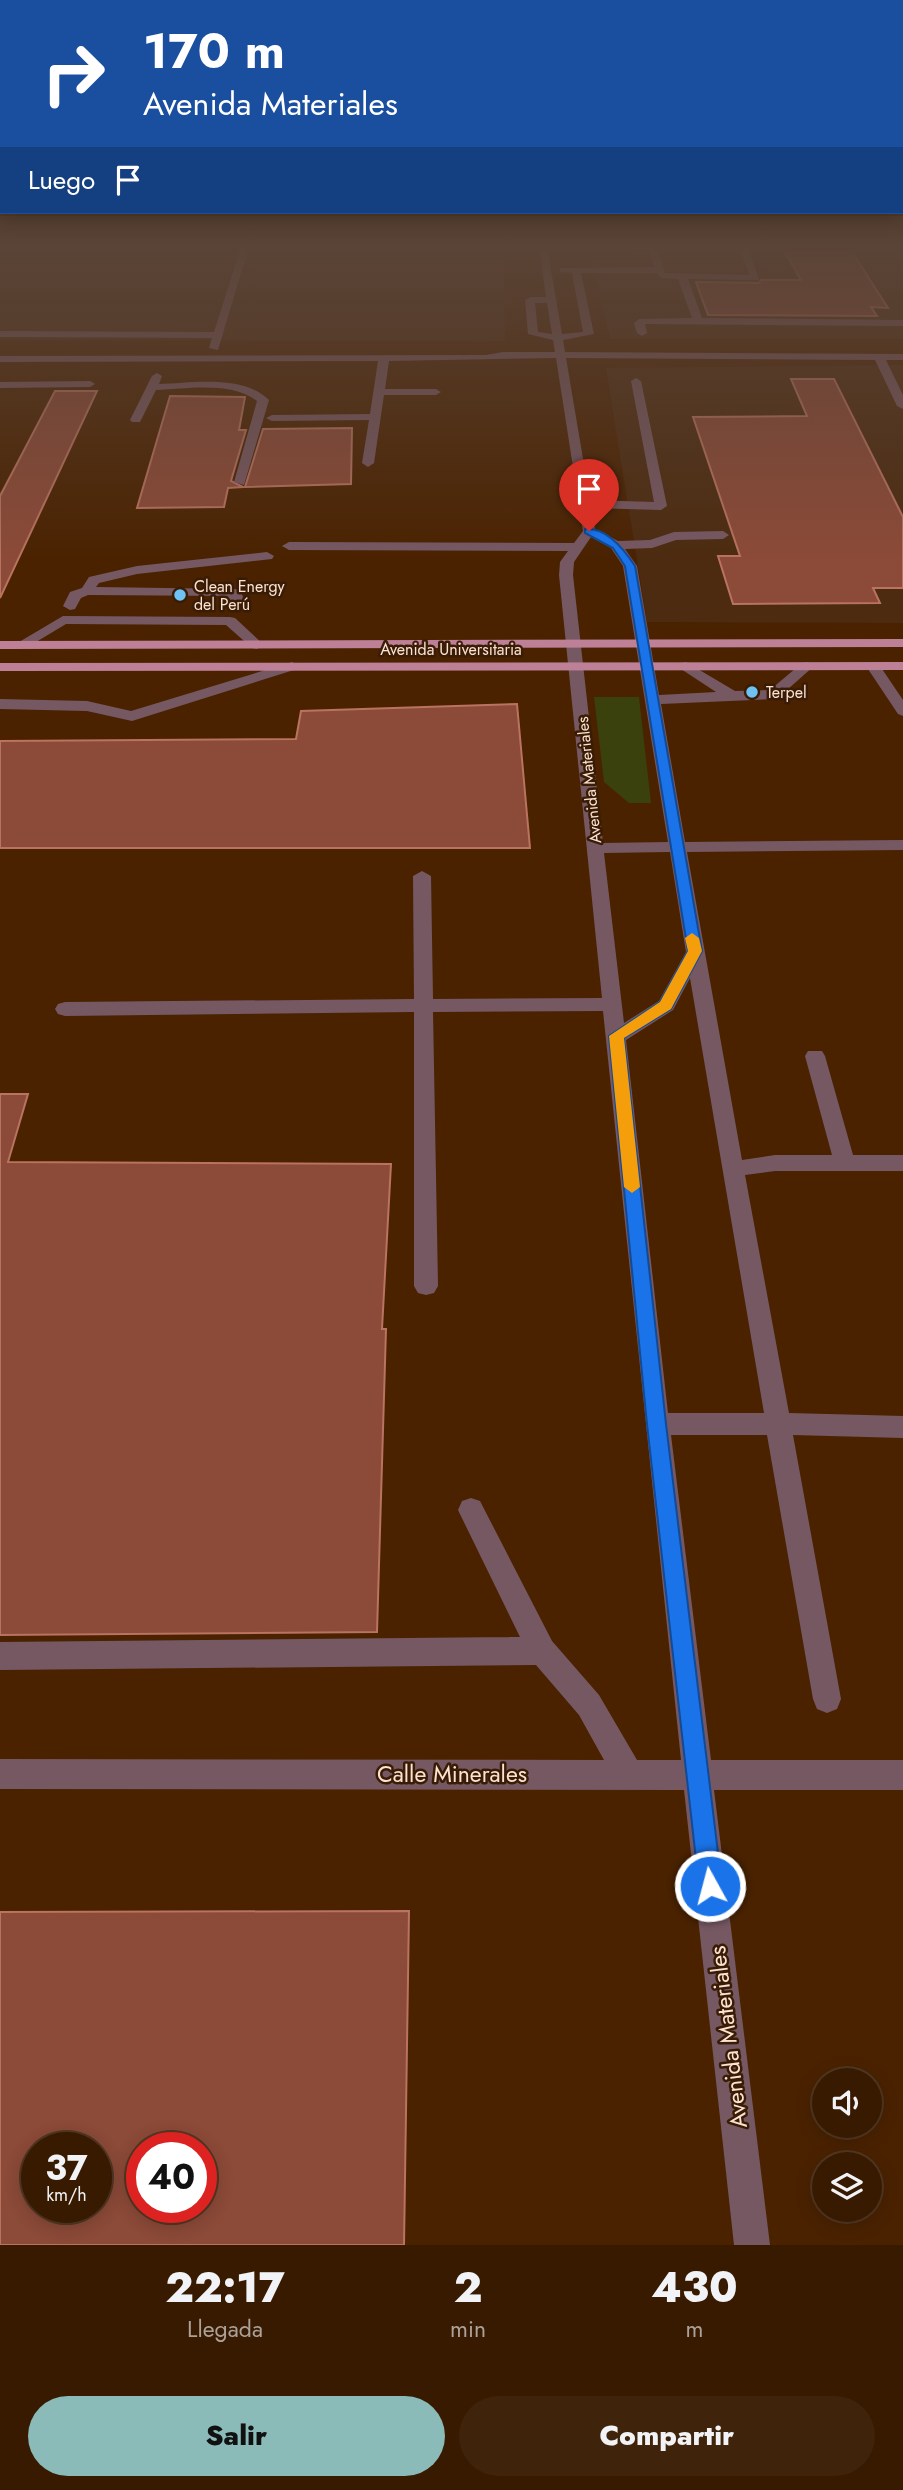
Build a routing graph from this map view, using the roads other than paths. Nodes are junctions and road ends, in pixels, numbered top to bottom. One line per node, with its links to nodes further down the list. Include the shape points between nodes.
1 (213, 352): 6 (street)
2 (560, 352): 8 (street)
3 (879, 357): 4 (street); 8 (street); 16 (street)
4 (903, 357)
5 (163, 358): 6 (street); 9 (street); 13 (street)
6 (211, 358): 7 (street)
7 (384, 358): 8 (street); 14 (street)
8 (561, 358): 22 (street)
9 (0, 359)
10 (636, 381): 23 (street)
11 (90, 384): 12 (street)
12 (0, 385)
13 (152, 387): 19 (street); 21 (street, via 235,388 258,393 263,400)
14 (377, 392): 15 (street); 17 (street)
15 (436, 392)
16 (903, 406)
17 (373, 417): 18 (street); 20 (street)
18 (272, 418)
19 (136, 420)
20 (368, 463)
21 (240, 482)
22 (584, 504): 23 (street); 25 (street)
23 (661, 506): 24 (street)
24 (664, 520)
25 (589, 531): 27 (street); 29 (street, Avenida Materiales)
26 (723, 535): 27 (street, via 674,536 652,544)
27 (616, 545): 35 (street, via 630,566)
28 (289, 546): 29 (street)
29 (575, 547): 37 (street, Avenida Materiales, via 566,575)
30 (267, 556): 31 (street, via 137,570 94,580)
31 (87, 591): 32 (street, via 75,595); 33 (street, via 228,592 236,597)
32 (70, 606): 33 (street); 34 (street)
33 (232, 614): 34 (street); 40 (street)
34 (64, 620): 39 (street)
35 (642, 643): 36 (main road, Avenida Universitaria); 37 (main road, Avenida Universitaria); 44 (street)
36 (903, 643)
37 (575, 644): 40 (main road, Avenida Universitaria); 43 (street, Avenida Materiales)
38 (0, 645): 39 (main road, Avenida Universitaria)
39 (21, 645): 40 (main road, Avenida Universitaria)
40 (257, 645): 41 (main road)
41 (252, 666): 42 (main road, Avenida Universitaria); 49 (main road, Avenida Universitaria)
42 (292, 666): 43 (main road, Avenida Universitaria); 52 (street, via 132,716 88,706)
43 (577, 666): 44 (main road, Avenida Universitaria); 56 (street, Avenida Materiales)
44 (646, 666): 45 (main road, Avenida Universitaria); 51 (street)
45 (686, 666): 46 (main road, Avenida Universitaria); 50 (street)
46 (807, 666): 47 (main road, Avenida Universitaria); 50 (street, via 774,694)
47 (873, 666): 48 (main road, Avenida Universitaria); 53 (street)
48 (903, 666)
49 (0, 667)
50 (732, 696): 51 (street)
51 (652, 700): 55 (street)
52 (0, 704)
53 (903, 711)
54 (903, 845): 55 (street)
55 (676, 847): 56 (street); 58 (street)
56 (596, 848): 60 (street, Avenida Materiales)
57 (422, 877): 59 (street)
58 (695, 951): 62 (street, via 666,1005); 66 (street)
59 (422, 1004): 60 (street); 61 (street); 67 (street)
60 (613, 1004): 62 (street, Avenida Materiales)
61 (65, 1009)
62 (617, 1036): 68 (street, Avenida Materiales)
63 (815, 1056): 64 (street)
64 (845, 1163): 65 (street); 66 (street, via 775,1163)
65 (903, 1163)
66 (733, 1169): 69 (street)
67 (426, 1286)
68 (657, 1424): 69 (street); 78 (street, Avenida Materiales)
69 (778, 1424): 70 (street); 74 (street)
70 (903, 1427)
71 (471, 1510): 72 (street)
72 (542, 1651): 73 (street); 76 (street, via 589,1704)
73 (0, 1656)
74 (827, 1699)
75 (0, 1774): 76 (street, Calle Minerales)
76 (629, 1774): 78 (street, Calle Minerales)
77 (903, 1775): 78 (street, Calle Minerales)
78 (698, 1776): 79 (street, Avenida Materiales)
79 (752, 2245)

